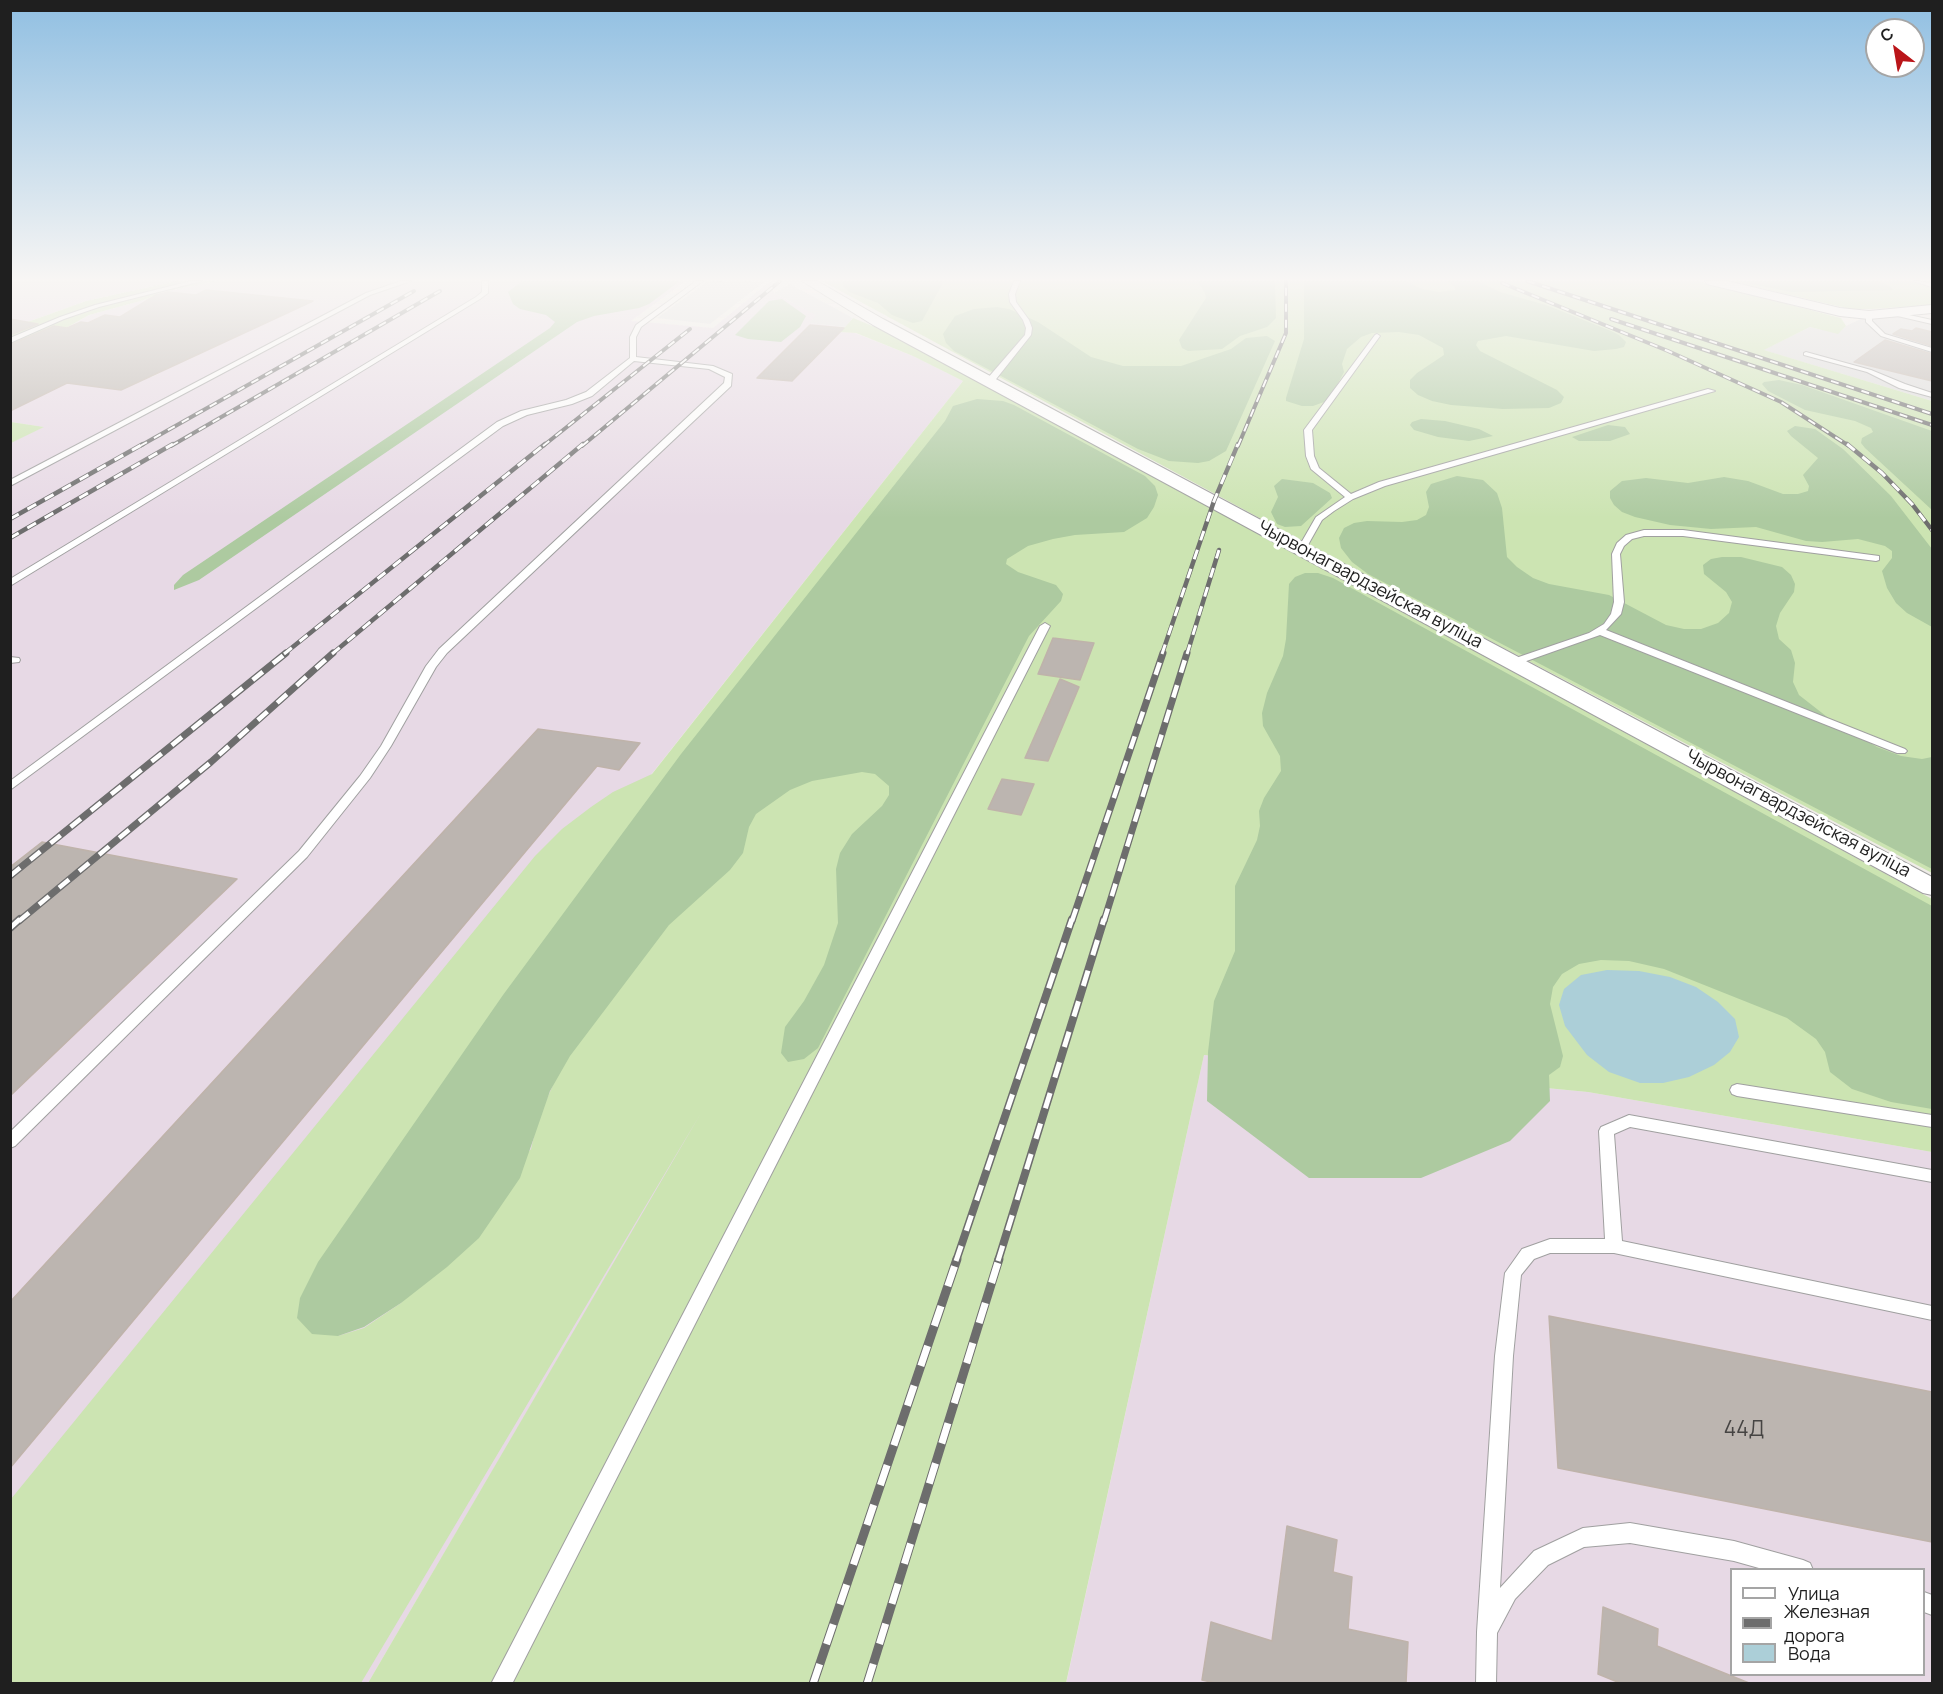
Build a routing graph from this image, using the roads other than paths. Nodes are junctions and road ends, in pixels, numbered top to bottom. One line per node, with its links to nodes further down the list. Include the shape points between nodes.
1 (244, 360): 12 (lane)
2 (376, 360): 16 (lane)
3 (632, 360): 21 (lane, via 589,394 500,423)
4 (643, 360): 25 (lane, via 711,367 725,372 730,380 443,651 364,778 303,854)
5 (950, 360): 9 (street, Чырвонагвардзейская вуліца)
6 (1007, 360): 9 (lane)
7 (1359, 360): 13 (lane, via 1308,430 1315,468)
8 (1828, 360): 11 (lane)
9 (990, 381): 14 (street, Чырвонагвардзейская вуліца)
10 (1711, 391): 13 (lane, via 1414,474)
11 (1932, 395)
12 (10, 484)
13 (1350, 497): 14 (lane, via 1319,519)
14 (1301, 550): 19 (street, Чырвонагвардзейская вуліца)
15 (1876, 558): 18 (lane, via 1683,533 1629,537 1616,554 1616,614)
16 (10, 583)
17 (1045, 626): 31 (lane)
18 (1599, 631): 19 (lane); 20 (lane)
19 (1515, 662): 22 (street, Чырвонагвардзейская вуліца)
20 (1901, 751)
21 (10, 788)
22 (1932, 887)
23 (1737, 1090): 24 (lane)
24 (1932, 1121)
25 (10, 1142)
26 (1932, 1176): 27 (lane, via 1629,1121 1606,1131)
27 (1614, 1246): 28 (lane); 30 (lane, via 1550,1246 1528,1254 1513,1272)
28 (1932, 1312)
29 (1799, 1568): 30 (lane, via 1734,1551 1630,1533 1583,1538 1541,1558 1508,1592)
30 (1487, 1632): 32 (lane)
31 (501, 1683)
32 (1486, 1683)

